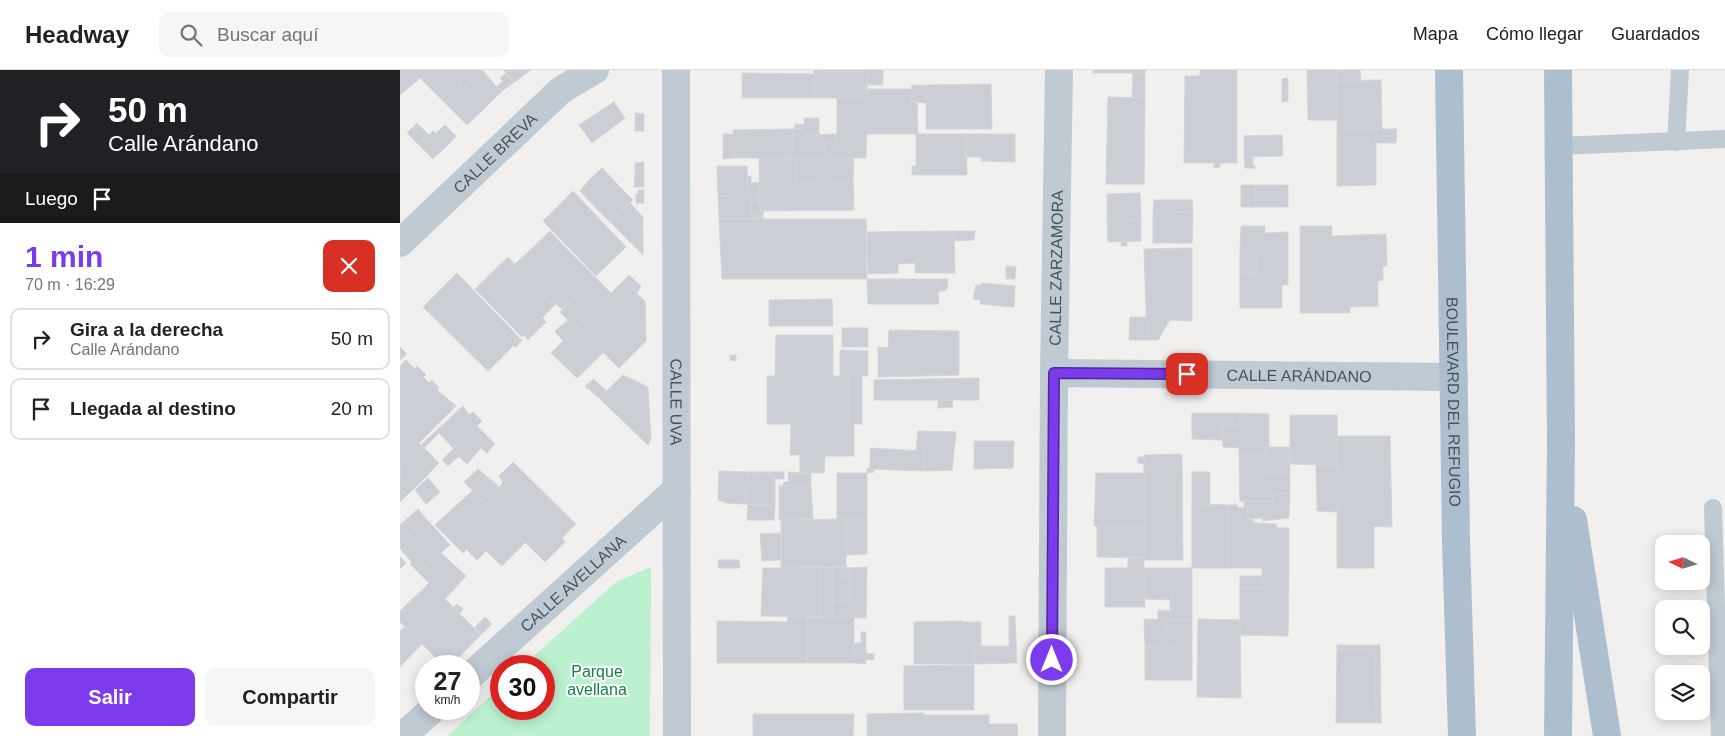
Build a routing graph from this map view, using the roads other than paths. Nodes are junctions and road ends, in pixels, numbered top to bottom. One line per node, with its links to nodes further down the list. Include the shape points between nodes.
1 (595, 70): 10 (street, CALLE BREVA, via 561,90)
2 (676, 70): 14 (street, CALLE UVA)
3 (1059, 70): 11 (street, CALLE ZARZAMORA)
4 (1448, 70): 12 (main road, BOULEVARD DEL REFUGIO)
5 (1558, 70): 9 (main road)
6 (1680, 70): 8 (lane)
7 (1725, 139): 8 (lane)
8 (1676, 142): 9 (lane)
9 (1559, 146): 13 (main road)
10 (400, 243)
11 (1054, 373): 12 (street, CALLE ARÁNDANO); 20 (street, CALLE ZARZAMORA)
12 (1454, 376): 21 (main road, BOULEVARD DEL REFUGIO)
13 (1561, 442): 22 (main road); 23 (main road)
14 (677, 489): 16 (street, CALLE AVELLANA); 19 (street, CALLE UVA)
15 (1713, 508): 24 (lane)
16 (480, 667)
17 (421, 720): 18 (street)
18 (403, 736)
19 (677, 736)
20 (1052, 736)
21 (1462, 736)
22 (1558, 736)
23 (1607, 736)
24 (1720, 736)

